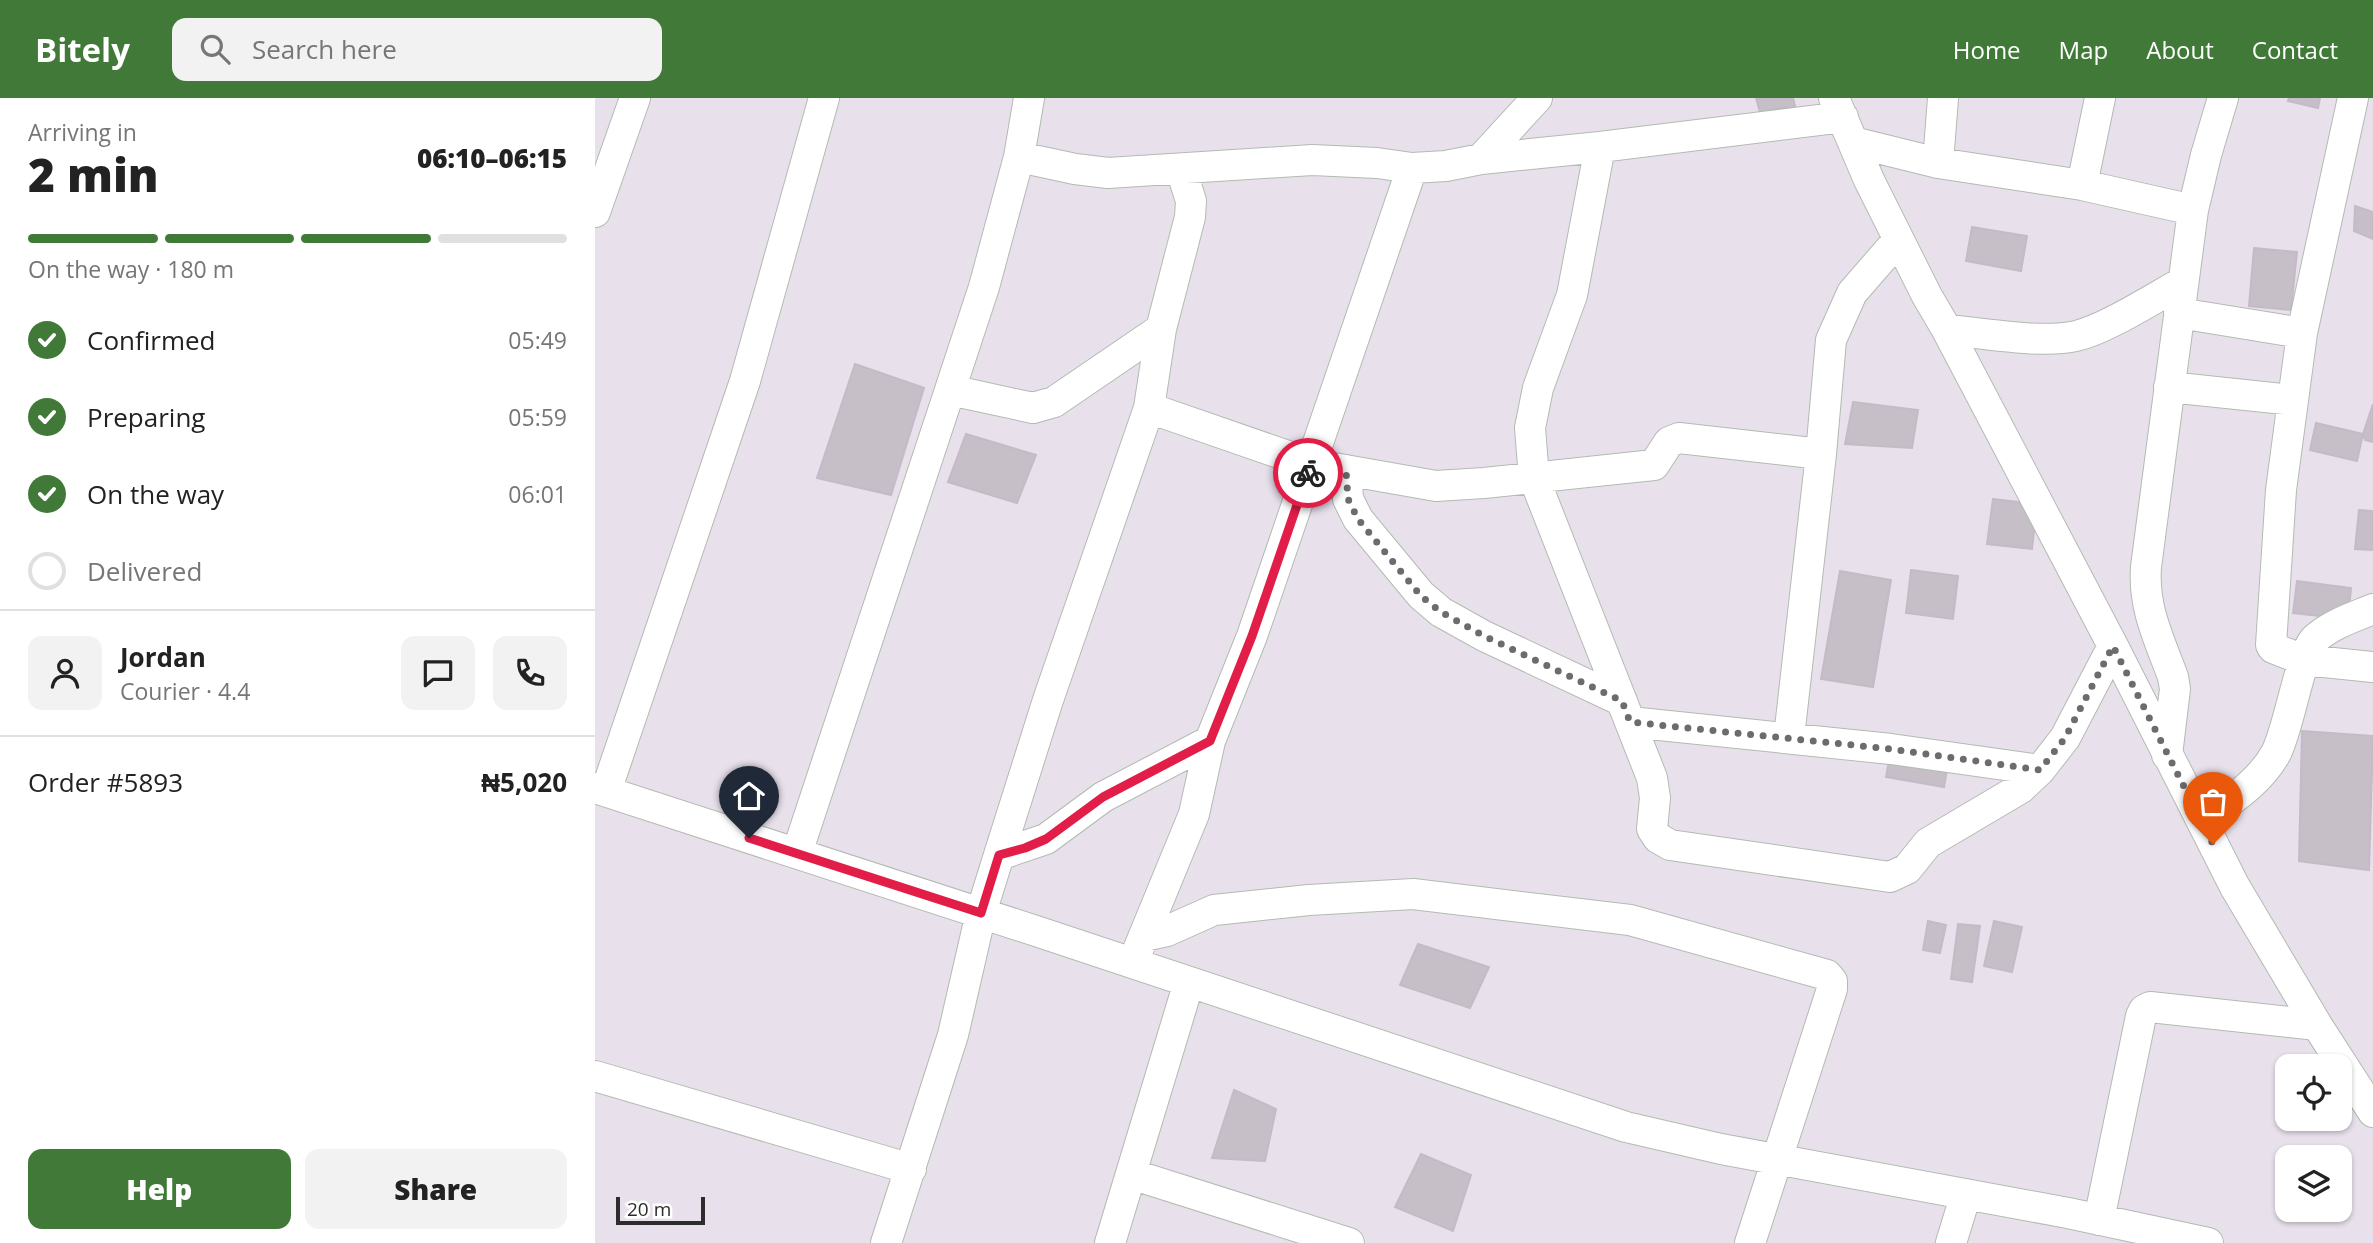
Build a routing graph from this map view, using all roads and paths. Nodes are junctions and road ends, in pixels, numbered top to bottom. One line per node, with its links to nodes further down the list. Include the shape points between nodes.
1 (635, 98): 18 (street)
2 (824, 98): 42 (street, via 745,381)
3 (1029, 98): 11 (street)
4 (1537, 98): 12 (street)
5 (1944, 98): 13 (street)
6 (2100, 98): 16 (street)
7 (2223, 98): 17 (street)
8 (2353, 98): 24 (street)
9 (1843, 119): 10 (street); 13 (street); 19 (street)
10 (1600, 147): 12 (street); 32 (street, via 1572,295 1538,388 1530,428)
11 (1019, 157): 15 (street, via 1108,173); 26 (street)
12 (1481, 159): 14 (street)
13 (1938, 163): 16 (street)
14 (1412, 168): 15 (street, via 1312,159); 30 (street)
15 (1181, 169): 22 (street, via 1191,201)
16 (2082, 186): 17 (street)
17 (2193, 210): 20 (street)
18 (595, 212)
19 (1898, 240): 23 (street); 29 (street, via 1852,293 1831,340)
20 (2183, 282): 21 (street); 23 (street, via 2077,336)
21 (2179, 313): 24 (street); 25 (street)
22 (1161, 329): 26 (street, via 1053,402 1033,408); 28 (street)
23 (1947, 330): 34 (street)
24 (2302, 333): 27 (street)
25 (2169, 387): 27 (street); 40 (street, via 2145,586 2147,608 2175,689)
26 (950, 390): 44 (street)
27 (2293, 400): 35 (street, via 2281,491 2271,645)
28 (1149, 408): 30 (street); 45 (street)
29 (1821, 454): 32 (street, via 1679,438 1669,442 1654,465); 38 (street)
30 (1311, 464): 31 (street); 39 (street)
31 (1346, 470): 32 (street, via 1436,486); 37 (street, via 1348,499 1358,519 1421,596 1441,612)
32 (1534, 478): 37 (street)
33 (2373, 609): 35 (street, via 2314,639)
34 (2113, 646): 40 (street); 41 (street, via 2065,738)
35 (2304, 660): 36 (street); 43 (street, via 2275,755 2257,780)
36 (2373, 667)
37 (1626, 712): 38 (street); 41 (street, via 1652,778 1652,829 1664,842 1891,877 1907,869 1928,843 2021,788)
38 (1789, 737): 41 (street)
39 (1210, 741): 45 (street, via 1103,797 1046,839); 47 (street, via 1194,814)
40 (2167, 755): 43 (street)
41 (2040, 770)
42 (600, 790): 44 (street)
43 (2202, 822): 49 (street)
44 (797, 853): 46 (street)
45 (999, 855): 46 (street)
46 (981, 913): 47 (street); 53 (street, via 953,1035)
47 (1138, 950): 48 (street); 52 (street, via 1214,910 1413,894 1630,920 1826,975 1832,989)
48 (1189, 982): 52 (street, via 1626,1127); 54 (street)
49 (2317, 1025): 51 (street); 56 (street, via 2150,1007 2144,1010)
50 (595, 1076): 53 (street)
51 (2373, 1112)
52 (1778, 1160): 55 (street); 60 (street)
53 (911, 1169): 57 (street)
54 (1131, 1174): 58 (street); 59 (street)
55 (1966, 1194): 56 (street); 61 (street)
56 (2099, 1220): 62 (street)
57 (886, 1243)
58 (1110, 1243)
59 (1349, 1243)
60 (1750, 1243)
61 (1951, 1243)
62 (2208, 1243)

